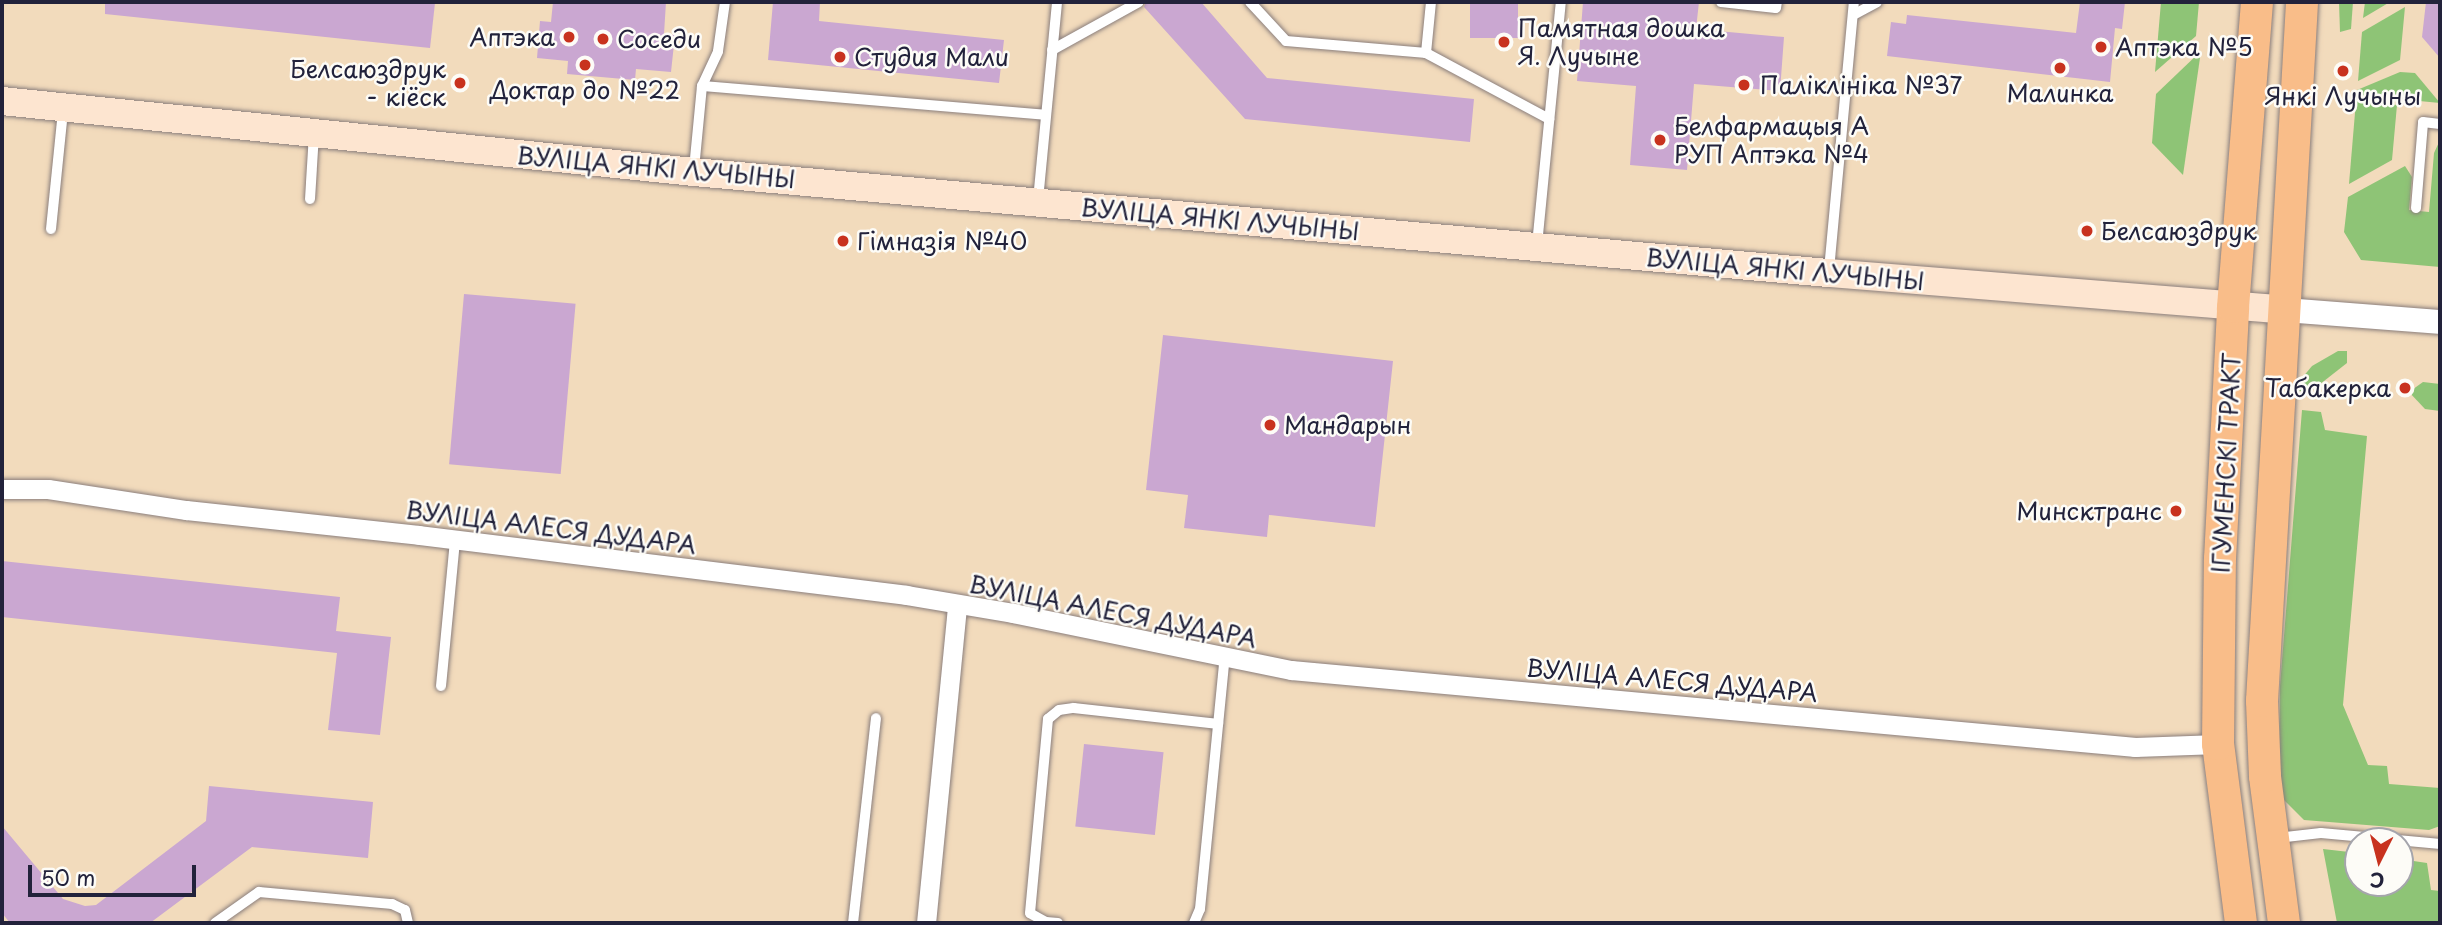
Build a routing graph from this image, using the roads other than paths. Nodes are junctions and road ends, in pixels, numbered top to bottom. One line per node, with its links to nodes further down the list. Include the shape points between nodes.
1 (725, 2): 16 (lane, via 718,51)
2 (1057, 2): 14 (lane)
3 (1139, 2): 14 (lane)
4 (1250, 2): 15 (lane, via 1286,41)
5 (1430, 2): 15 (lane)
6 (1561, 2): 20 (lane)
7 (1721, 2): 8 (lane, via 1776,8)
8 (1777, 2)
9 (1854, 2): 13 (lane)
10 (1877, 2): 13 (lane)
11 (2257, 2): 30 (main road, ІГУМЕНСКІ ТРАКТ)
12 (2302, 2): 31 (main road, ІГУМЕНСКІ ТРАКТ)
13 (1853, 15): 29 (lane)
14 (1052, 50): 19 (lane)
15 (1426, 53): 20 (lane)
16 (702, 86): 19 (lane); 23 (lane)
17 (2, 101): 18 (main road, ВУЛІЦА ЯНКІ ЛУЧЫНЫ)
18 (63, 107): 22 (main road, ВУЛІЦА ЯНКІ ЛУЧЫНЫ); 27 (lane)
19 (1046, 115): 25 (lane)
20 (1549, 119): 28 (lane)
21 (2440, 124): 26 (lane, via 2423,122)
22 (314, 134): 23 (main road, ВУЛІЦА ЯНКІ ЛУЧЫНЫ); 24 (lane)
23 (694, 172): 25 (main road, ВУЛІЦА ЯНКІ ЛУЧЫНЫ)
24 (310, 200)
25 (1038, 203): 28 (main road, ВУЛІЦА ЯНКІ ЛУЧЫНЫ)
26 (2416, 208)
27 (51, 229)
28 (1536, 247): 29 (main road, ВУЛІЦА ЯНКІ ЛУЧЫНЫ)
29 (1829, 274): 30 (main road, ВУЛІЦА ЯНКІ ЛУЧЫНЫ)
30 (2233, 307): 31 (main road, ВУЛІЦА ЯНКІ ЛУЧЫНЫ); 40 (main road, ІГУМЕНСКІ ТРАКТ, via 2220,559)
31 (2284, 310): 32 (street, ВУЛІЦА ЯНКІ ЛУЧЫНЫ); 41 (main road, ІГУМЕНСКІ ТРАКТ, via 2262,701)
32 (2440, 322)
33 (2, 489): 34 (street, ВУЛІЦА АЛЕСЯ ДУДАРА, via 48,489 186,510)
34 (455, 540): 35 (street, ВУЛІЦА АЛЕСЯ ДУДАРА, via 906,595); 37 (lane)
35 (957, 606): 36 (street, ВУЛІЦА АЛЕСЯ ДУДАРА); 46 (street)
36 (1225, 656): 39 (lane); 40 (street, ВУЛІЦА АЛЕСЯ ДУДАРА, via 1291,670 2093,744)
37 (441, 686)
38 (876, 718): 45 (lane)
39 (1217, 724): 47 (lane, via 1074,708 1059,710 1048,719 1030,913); 48 (lane, via 1200,909)
40 (2218, 744): 49 (main road, ІГУМЕНСКІ ТРАКТ)
41 (2272, 838): 42 (lane, via 2321,833); 50 (main road, ІГУМЕНСКІ ТРАКТ)
42 (2440, 844)
43 (215, 923): 44 (lane, via 259,892 392,904 405,909)
44 (408, 923)
45 (853, 923)
46 (926, 923)
47 (1058, 923)
48 (1194, 923)
49 (2241, 923)
50 (2284, 923)

